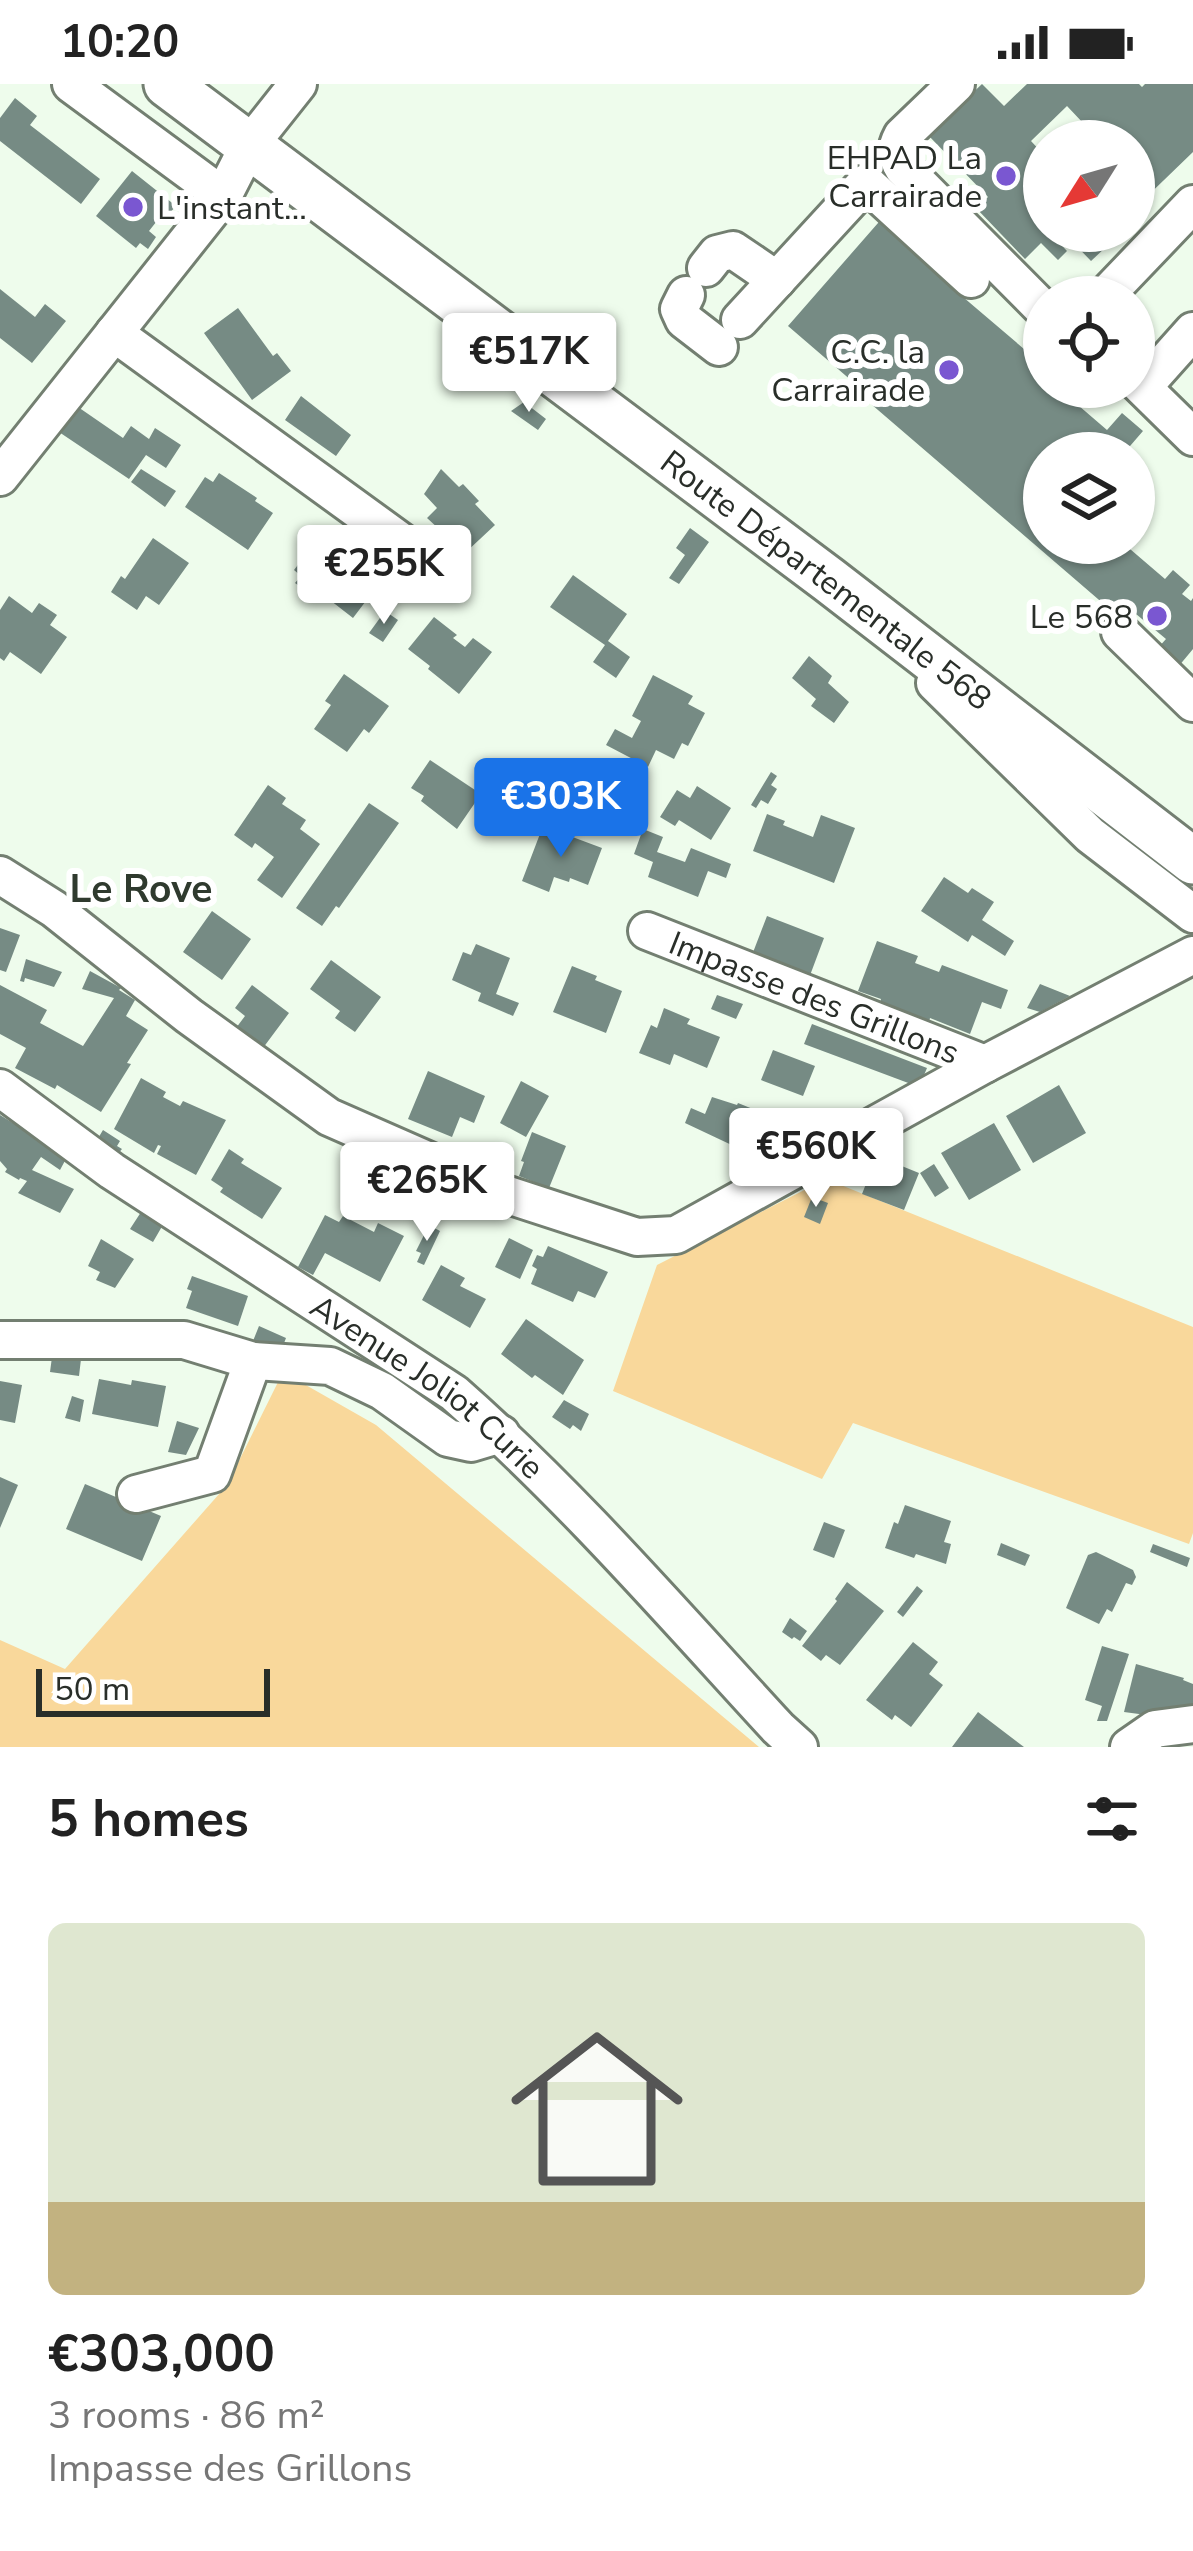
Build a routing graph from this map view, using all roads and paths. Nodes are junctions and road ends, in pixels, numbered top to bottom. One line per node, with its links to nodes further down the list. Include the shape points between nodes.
1 (71, 84): 6 (street)
2 (167, 84): 5 (main road, Route Départementale 568)
3 (298, 84): 5 (street)
4 (956, 84): 11 (street, via 902,136 897,157)
5 (262, 157): 6 (street); 19 (main road, Route Départementale 568)
6 (223, 196): 13 (street)
7 (1193, 205): 8 (street)
8 (1124, 276)
9 (971, 279): 10 (street, via 866,183)
10 (777, 280): 10 (street, via 729,333 684,320 679,309 717,254 734,250)
11 (1023, 289)
12 (1193, 331): 14 (street)
13 (114, 333): 17 (street); 18 (street)
14 (1155, 367)
15 (1155, 400): 16 (street)
16 (1193, 437)
17 (0, 477)
18 (421, 556)
19 (830, 580): 22 (main road, Route Départementale 568); 24 (street, via 1090,835)
20 (1120, 632): 21 (street)
21 (1193, 704)
22 (1193, 861)
23 (0, 875): 27 (street, via 329,1117 502,1193 637,1237 676,1235)
24 (1193, 914)
25 (647, 931): 27 (street, Impasse des Grillons)
26 (1193, 955): 27 (street)
27 (985, 1064)
28 (0, 1088): 31 (street, Avenue Joliot Curie, via 112,1171 454,1393)
29 (0, 1340): 30 (street, via 184,1340)
30 (253, 1361): 31 (street, via 330,1366 448,1438 471,1443); 32 (street, via 212,1474)
31 (501, 1434): 34 (street, Avenue Joliot Curie)
32 (136, 1494)
33 (1193, 1724): 35 (street, via 1155,1730)
34 (799, 1747)
35 (1129, 1747)

